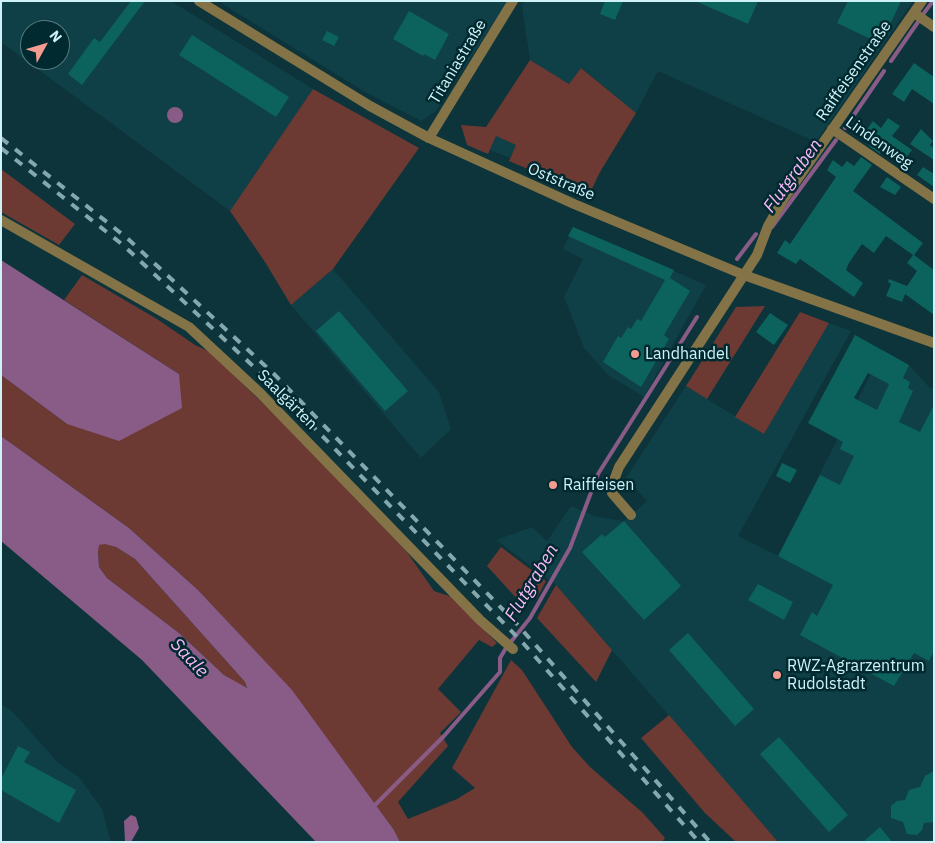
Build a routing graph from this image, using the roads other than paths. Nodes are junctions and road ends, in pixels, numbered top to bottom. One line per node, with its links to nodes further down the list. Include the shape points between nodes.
1 (199, 1): 7 (street, Oststraße, via 370,106)
2 (513, 1): 7 (street, Titaniastraße)
3 (922, 1): 4 (street, Raiffeisenstraße)
4 (914, 13): 5 (street); 6 (street, Raiffeisenstraße)
5 (934, 27)
6 (832, 129): 8 (street, Lindenweg); 10 (street, Raiffeisenstraße, via 783,200)
7 (429, 138): 10 (street, Oststraße, via 574,204)
8 (934, 199)
9 (1, 220): 13 (street, Saalgärten, via 188,326 260,393 480,620)
10 (744, 275): 11 (street, Oststraße); 12 (street, Raiffeisenstraße, via 619,466 612,494)
11 (934, 343)
12 (631, 515)
13 (513, 649)

